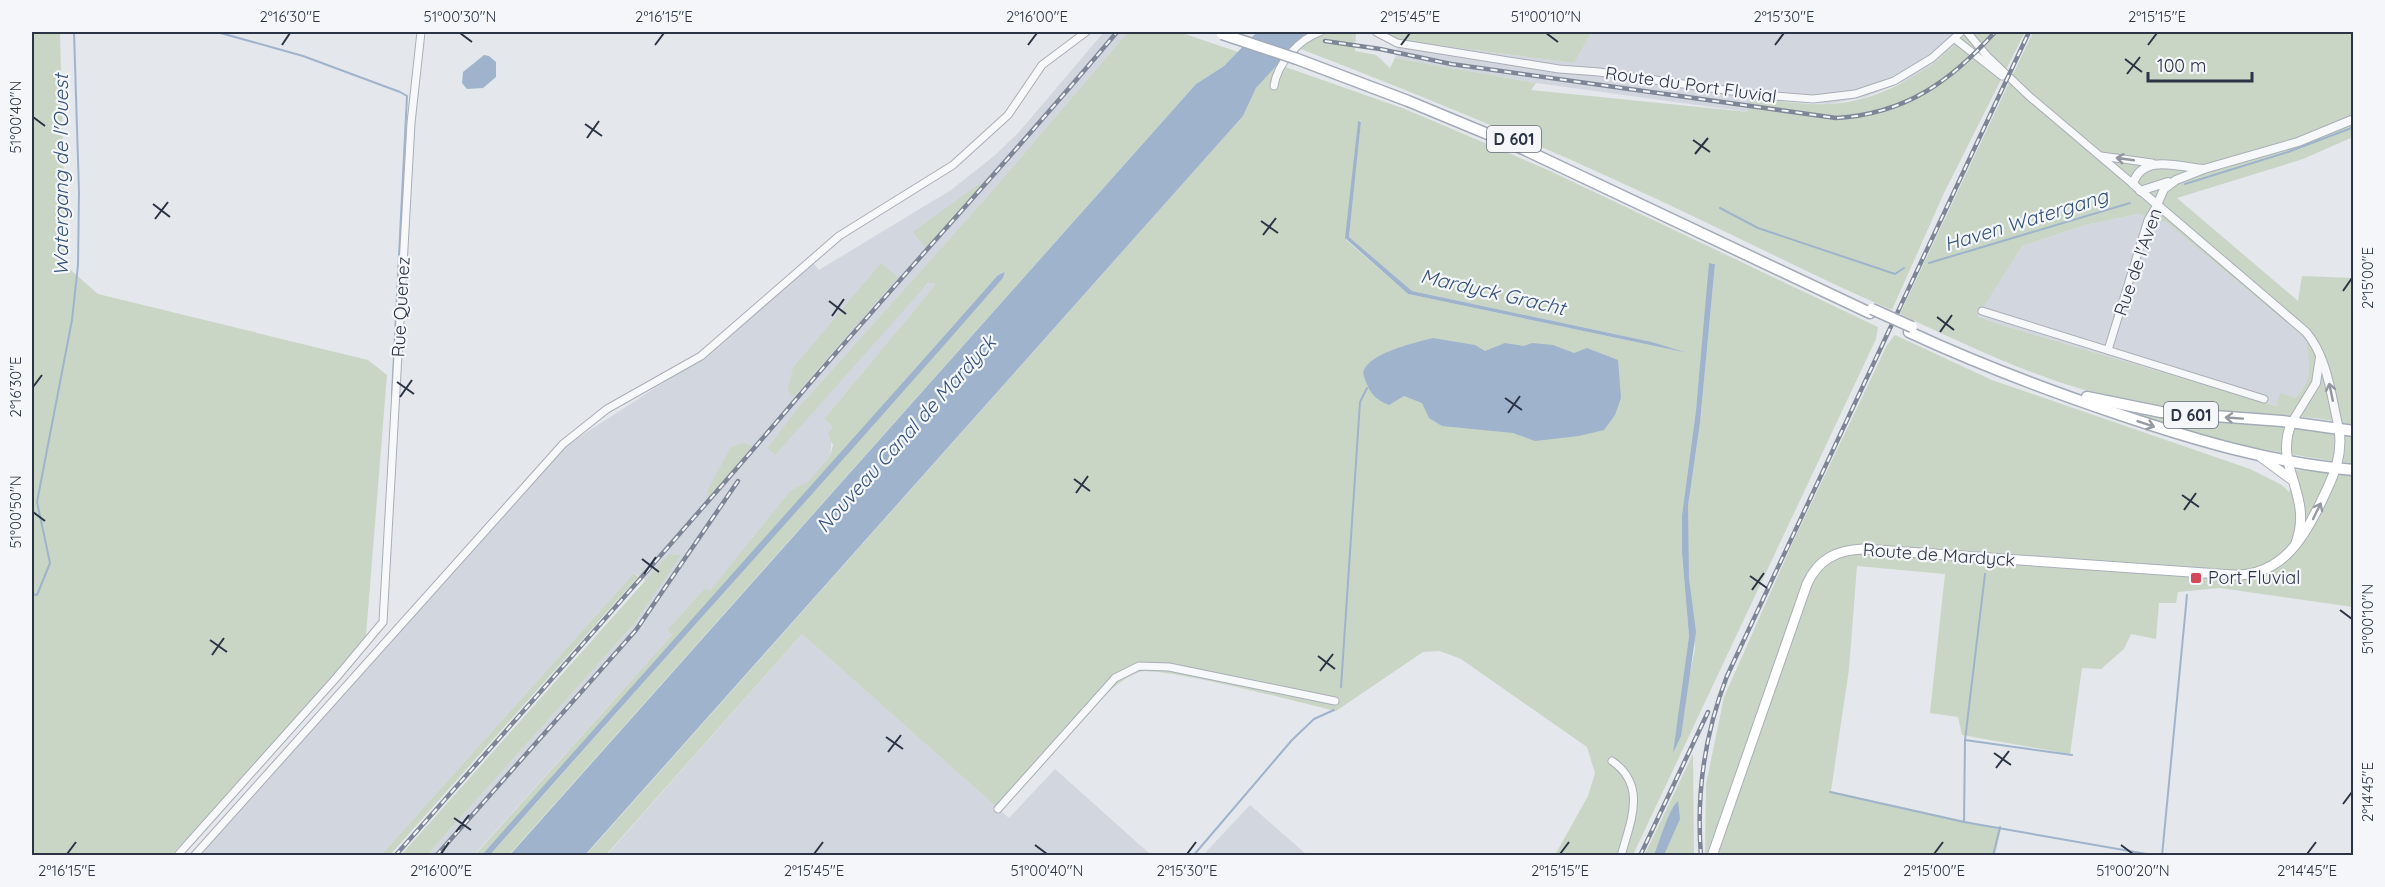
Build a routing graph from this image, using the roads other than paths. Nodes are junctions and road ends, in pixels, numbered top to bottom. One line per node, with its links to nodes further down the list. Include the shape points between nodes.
1 (421, 32): 35 (street, Rue Quenez, via 411,123 384,618 380,628)
2 (1086, 32): 36 (street, via 1045,62 1008,115 953,165 839,236 701,356 607,410 563,444)
3 (1222, 32): 19 (main road, D 601, bridge, via 1394,90 1522,143)
4 (1320, 32): 9 (street, via 1304,40 1280,67)
5 (1376, 32): 8 (street, Route du Port Fluvial, via 1403,44 1559,69 1814,99 1855,94 1889,83 1922,65)
6 (1961, 32): 8 (street, Route du Port Fluvial)
7 (1967, 32): 10 (street)
8 (1955, 39): 10 (street)
9 (1274, 86)
10 (2029, 96): 12 (street)
11 (2354, 119): 14 (street, Rue de l'Aven, via 2298,142)
12 (2098, 155): 13 (street, one-way to 12); 16 (street)
13 (2152, 163): 14 (street, Rue de l'Aven); 16 (street, Rue de l'Aven, via 2141,170)
14 (2204, 169): 15 (street, Rue de l'Aven)
15 (2176, 180): 16 (street, Rue de l'Aven); 17 (street, Rue de l'Aven, via 2164,189)
16 (2136, 187): 17 (street)
17 (2157, 205): 20 (street, Rue de l'Aven, via 2148,220); 21 (street, via 2303,329)
18 (1982, 311): 20 (street)
19 (1911, 330): 23 (main road, D 601, one-way to 19, via 2169,413 2104,402 2004,368); 26 (main road, D 601, one-way to 26, via 1986,367 2062,396 2188,438)
20 (2108, 350): 22 (street)
21 (2320, 356): 23 (street, via 2316,382); 24 (street, one-way to 21)
22 (2264, 399)
23 (2292, 422): 24 (main road, D 601); 27 (main road, via 2287,439)
24 (2338, 429): 25 (main road, D 601); 28 (main road, Route de Mardyck, via 2341,448)
25 (2354, 431)
26 (2256, 455): 27 (main road, D 601); 30 (main road)
27 (2288, 461): 28 (main road, D 601); 30 (main road)
28 (2337, 468): 29 (main road, D 601); 31 (main road, Route de Mardyck, one-way to 28, via 2305,535)
29 (2354, 470)
30 (2293, 481): 31 (main road, via 2300,498 2301,519)
31 (2292, 550): 38 (main road, Route de Mardyck, via 2270,568 2239,576 1869,550 1832,555 1819,565 1808,584)
32 (1335, 701): 34 (street, via 1169,667 1134,667 1109,683)
33 (1612, 761): 37 (street, via 1626,775 1634,798 1633,818)
34 (998, 808)
35 (177, 855)
36 (194, 855)
37 (1621, 855)
38 (1712, 855)

